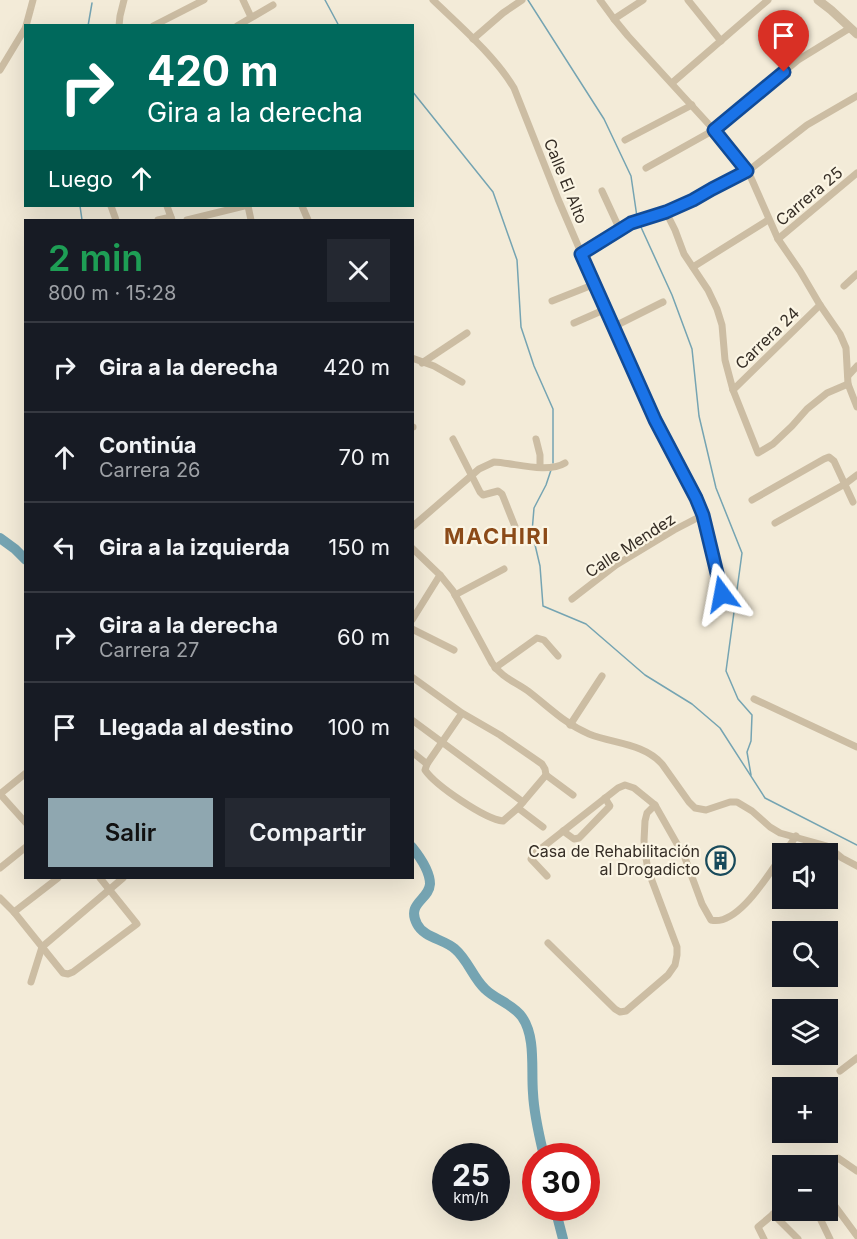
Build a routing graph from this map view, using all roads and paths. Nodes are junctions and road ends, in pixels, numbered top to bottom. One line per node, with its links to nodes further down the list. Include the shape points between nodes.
1 (33, 0): 15 (street)
2 (124, 0): 16 (street)
3 (204, 0): 17 (street)
4 (243, 0): 13 (street)
5 (433, 0): 21 (street, Calle El Alto)
6 (522, 0): 21 (street)
7 (600, 0): 14 (street)
8 (643, 0): 14 (street)
9 (687, 0): 22 (street)
10 (768, 0): 22 (street)
11 (818, 0): 20 (street)
12 (273, 5): 13 (street)
13 (251, 17): 18 (street)
14 (614, 20): 24 (street)
15 (27, 24)
16 (119, 24)
17 (157, 24)
18 (240, 24)
19 (24, 29): 23 (street)
20 (853, 31): 27 (street, via 798,60)
21 (473, 39): 39 (street, Calle El Alto, via 514,88)
22 (721, 41): 24 (street)
23 (0, 70)
24 (672, 83): 26 (street)
25 (857, 96): 30 (street, via 807,125)
26 (692, 105): 27 (street); 28 (street)
27 (714, 130): 29 (street); 30 (street)
28 (625, 140)
29 (646, 168)
30 (747, 171): 34 (street); 36 (street)
31 (857, 173): 38 (street, Carrera 25)
32 (602, 191): 37 (street)
33 (242, 207): 35 (street)
34 (666, 212): 37 (street); 40 (street)
35 (191, 219)
36 (768, 220): 38 (street); 40 (street)
37 (620, 230): 39 (street)
38 (778, 239): 46 (street)
39 (581, 254): 42 (street, Calle El Alto)
40 (693, 267): 56 (street, via 717,309)
41 (857, 274): 43 (street)
42 (595, 284): 44 (street); 47 (street, Calle El Alto)
43 (844, 286)
44 (552, 301)
45 (663, 302): 49 (street)
46 (820, 305): 54 (street, via 846,348); 56 (street, Carrera 24)
47 (606, 309): 48 (street); 49 (street, Calle El Alto)
48 (574, 323)
49 (613, 327): 67 (street, Calle El Alto)
50 (467, 333): 52 (street)
51 (414, 359): 52 (street)
52 (422, 363): 55 (street)
53 (857, 366): 54 (street)
54 (848, 380): 56 (street, via 807,409 773,444 758,453); 57 (street)
55 (462, 382)
56 (733, 390)
57 (857, 406)
58 (453, 439): 62 (street)
59 (536, 439): 61 (street)
60 (562, 465): 61 (street)
61 (540, 467): 62 (street, via 494,462)
62 (472, 475): 69 (street); 70 (street, via 483,495 498,491 502,494)
63 (857, 475): 64 (street)
64 (845, 483): 65 (street, via 829,457); 66 (street); 68 (street)
65 (752, 500)
66 (853, 502)
67 (703, 515): 74 (street, Calle El Alto); 76 (street, Calle Mendez, via 616,566)
68 (775, 523)
69 (414, 525)
70 (518, 534)
71 (414, 550): 73 (street)
72 (504, 569): 75 (street)
73 (440, 575): 75 (street); 77 (street)
74 (722, 594)
75 (455, 595): 81 (street)
76 (573, 599)
77 (414, 617)
78 (414, 630): 79 (street)
79 (454, 650)
80 (558, 656): 81 (street, via 544,640 537,638)
81 (495, 668): 87 (street)
82 (602, 676): 87 (street)
83 (414, 678): 85 (street)
84 (753, 699): 89 (street)
85 (462, 713): 88 (street); 93 (street, via 542,764)
86 (414, 721): 88 (street)
87 (570, 725): 102 (street, via 646,751 662,764 695,808 706,810 737,802 780,833)
88 (442, 742): 91 (street); 97 (street)
89 (857, 747)
90 (414, 754): 91 (street)
91 (428, 764): 97 (street, via 425,770 429,776 483,814 504,821)
92 (24, 775): 94 (street)
93 (546, 775): 95 (street); 97 (street)
94 (0, 794): 99 (street)
95 (573, 795)
96 (605, 798): 98 (street, via 625,784); 101 (street); 101 (street, via 610,806 579,838)
97 (521, 805): 100 (street)
98 (655, 805): 107 (street, via 685,858 711,920 725,920 745,905); 115 (street, via 647,813 644,841 648,870 677,947 675,965 668,975 621,1012)
99 (24, 821)
100 (543, 827)
101 (563, 831): 108 (street, via 531,859)
102 (796, 836): 103 (street); 106 (street, via 827,846)
103 (791, 843)
104 (24, 848): 105 (street)
105 (2, 863)
106 (857, 866)
107 (772, 869)
108 (547, 876)
109 (57, 879): 114 (street)
110 (101, 879): 112 (street)
111 (122, 879): 112 (street)
112 (109, 888): 116 (street); 116 (street, via 137,924 68,974)
113 (0, 898): 114 (street)
114 (14, 912): 116 (street)
115 (548, 943)
116 (42, 946): 117 (street)
117 (31, 982)
118 (857, 1058): 119 (street)
119 (840, 1071)
120 (838, 1158): 121 (street)
121 (857, 1171)
122 (838, 1211): 126 (street)
123 (772, 1215): 127 (street, via 758,1227)
124 (780, 1221): 128 (street)
125 (821, 1221): 129 (street)
126 (857, 1236)
127 (764, 1239)
128 (798, 1239)
129 (830, 1239)

